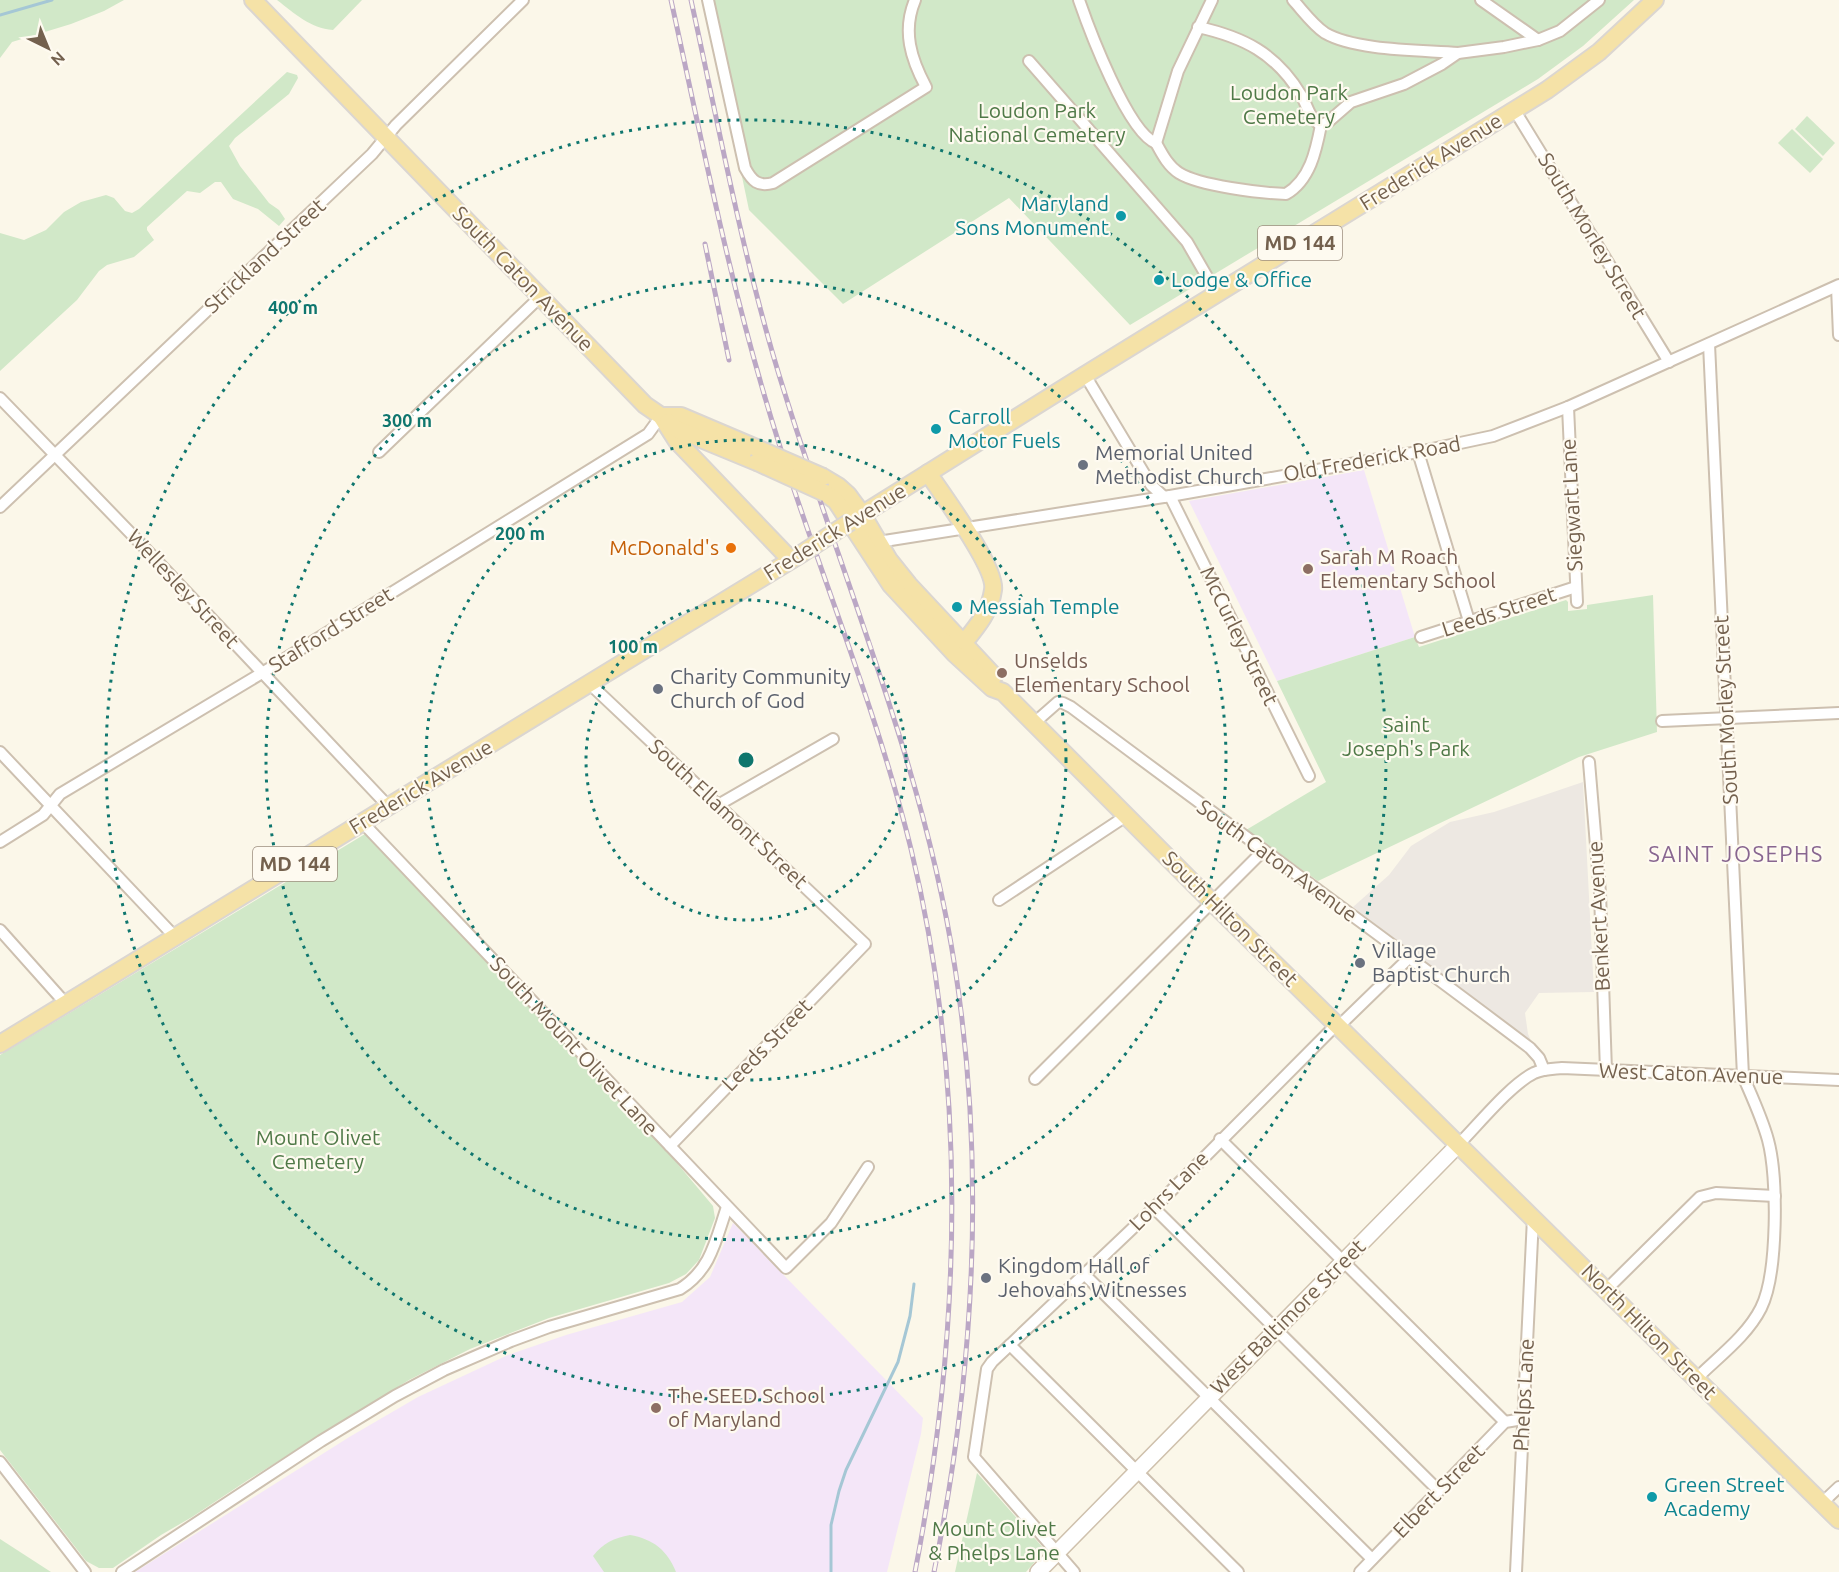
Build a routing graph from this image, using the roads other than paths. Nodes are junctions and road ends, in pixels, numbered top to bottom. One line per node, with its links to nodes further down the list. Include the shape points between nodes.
1 (253, 0): 17 (main road, South Caton Avenue)
2 (524, 0): 17 (street, Strickland Street)
3 (708, 0): 4 (street, via 745,168 754,181 765,185 926,87 910,49 909,21)
4 (915, 0)
5 (1079, 0): 18 (street, via 1100,56 1131,114 1144,136)
6 (1212, 0): 11 (street)
7 (1293, 0): 13 (street, via 1318,27 1334,37 1375,46)
8 (1481, 0): 12 (street)
9 (1599, 0): 12 (street, via 1560,31)
10 (1655, 0): 15 (main road, Frederick Avenue / MD 144, via 1599,52)
11 (1198, 27): 16 (street, via 1242,39 1276,64 1302,96 1311,118); 18 (street, via 1178,71)
12 (1538, 40): 13 (street)
13 (1458, 54): 16 (street, via 1412,80 1351,102)
14 (1029, 61): 20 (street, via 1187,242)
15 (1515, 111): 20 (main road, Frederick Avenue / MD 144); 24 (street, South Morley Street)
16 (1321, 125): 18 (street, via 1315,157 1297,188 1286,194 1207,183 1179,173)
17 (386, 137): 21 (main road, South Caton Avenue); 31 (street, Strickland Street)
18 (1156, 143)
19 (1838, 286): 22 (street); 23 (street, Old Frederick Road)
20 (1217, 294): 25 (main road, Frederick Avenue / MD 144)
21 (540, 297): 28 (main road, South Caton Avenue, via 645,405); 29 (street)
22 (1839, 335)
23 (1709, 344): 24 (street, Old Frederick Road); 47 (street, South Morley Street)
24 (1669, 362): 27 (street, Old Frederick Road)
25 (1085, 375): 32 (main road, Frederick Avenue / MD 144); 33 (street, McCurley Street, via 1151,484)
26 (0, 398): 31 (street, Wellesley Street)
27 (1568, 407): 30 (street, Old Frederick Road, via 1493,436); 39 (street, Siegwart Lane)
28 (661, 416): 35 (main road, South Hilton Street, bridge, via 681,416 755,455 824,485 838,486 848,495); 38 (main road, South Caton Avenue, via 677,441); 44 (street, Stafford Street, via 648,434)
29 (379, 452)
30 (1418, 452): 33 (street, Old Frederick Road); 41 (street)
31 (54, 456): 34 (street, Strickland Street); 44 (street, Wellesley Street)
32 (928, 473): 35 (main road, Frederick Avenue / MD 144); 36 (main road)
33 (1167, 496): 36 (street, Old Frederick Road); 53 (street, McCurley Street)
34 (0, 507)
35 (856, 518): 37 (main road, South Hilton Street); 38 (main road, Frederick Avenue / MD 144, bridge); 43 (main road, South Hilton Street, via 859,538 891,585)
36 (964, 528): 37 (street, Old Frederick Road); 43 (main road, via 985,562 994,587 985,614)
37 (878, 542): 43 (main road, South Hilton Street)
38 (796, 557): 45 (main road, Frederick Avenue / MD 144)
39 (1576, 587): 40 (street, Siegwart Lane); 41 (street, Leeds Street)
40 (1577, 602)
41 (1469, 621): 42 (street, Leeds Street)
42 (1421, 637)
43 (959, 648): 49 (main road, South Hilton Street, via 999,681 1003,692)
44 (262, 673): 54 (street, Stafford Street, via 60,794); 56 (street, Wellesley Street)
45 (590, 684): 55 (street, South Ellamont Street); 56 (main road, Frederick Avenue / MD 144)
46 (1839, 713): 47 (street)
47 (1726, 718): 48 (street); 72 (street, South Morley Street)
48 (1662, 722)
49 (1033, 724): 57 (main road, South Hilton Street); 60 (street, South Caton Avenue, via 1052,706 1063,702)
50 (833, 739): 55 (street)
51 (0, 752): 54 (street)
52 (1589, 762): 71 (street, Benkert Avenue, via 1600,893)
53 (1309, 776)
54 (51, 805): 59 (street, Stafford Street, via 43,815); 64 (street)
55 (718, 805): 65 (street, South Ellamont Street)
56 (389, 807): 58 (main road, Frederick Avenue / MD 144)
57 (1126, 816): 61 (street); 62 (main road, South Hilton Street)
58 (363, 823): 64 (main road, Frederick Avenue / MD 144); 77 (street, South Mount Olivet Lane)
59 (0, 842)
60 (1263, 851): 62 (street); 66 (street, South Caton Avenue)
61 (999, 900)
62 (1212, 902): 68 (main road, South Hilton Street); 73 (street)
63 (0, 930): 67 (street)
64 (175, 937): 67 (main road, Frederick Avenue / MD 144)
65 (865, 944): 77 (street, Leeds Street)
66 (1410, 957): 68 (street, Lohrs Lane); 70 (street, South Caton Avenue, via 1530,1048)
67 (66, 1004): 69 (main road, Frederick Avenue / MD 144)
68 (1338, 1025): 75 (street, Lohrs Lane); 76 (main road, South Hilton Street)
69 (0, 1044)
70 (1544, 1070): 71 (street, West Caton Avenue); 76 (street, West Baltimore Street, via 1521,1082)
71 (1606, 1071): 72 (street, West Caton Avenue)
72 (1743, 1076): 74 (street, West Caton Avenue); 79 (street, South Morley Street, via 1768,1140)
73 (1035, 1079)
74 (1839, 1080)
75 (1220, 1139): 81 (street, Lohrs Lane); 83 (street)
76 (1458, 1145): 82 (main road, North Hilton Street); 83 (main road, West Baltimore Street)
77 (670, 1146): 80 (street, South Mount Olivet Lane)
78 (868, 1167): 80 (street, South Mount Olivet Lane, via 831,1223 786,1268)
79 (1774, 1196): 85 (street, via 1716,1193 1700,1197); 88 (street, South Morley Street, via 1768,1292 1752,1322)
80 (727, 1207): 101 (street, via 706,1265 692,1282 511,1341 444,1370 321,1442)
81 (1154, 1208): 84 (street, Lohrs Lane); 86 (street)
82 (1533, 1218): 85 (main road, North Hilton Street); 90 (street, Phelps Lane)
83 (1343, 1261): 86 (main road, West Baltimore Street); 91 (street)
84 (1084, 1274): 87 (street, Lohrs Lane); 89 (street)
85 (1606, 1290): 88 (main road, North Hilton Street)
86 (1276, 1329): 89 (main road, West Baltimore Street); 95 (street)
87 (1010, 1345): 93 (street); 98 (street, Lohrs Lane, via 987,1369 974,1457)
88 (1696, 1379): 96 (main road, North Hilton Street)
89 (1209, 1397): 93 (main road, West Baltimore Street); 99 (street)
90 (1523, 1419): 91 (street); 106 (street, Phelps Lane)
91 (1505, 1422): 95 (street, Elbert Street)
92 (0, 1462): 100 (street)
93 (1137, 1471): 98 (main road, West Baltimore Street); 104 (street)
94 (1839, 1487): 96 (street)
95 (1439, 1491): 99 (street, Elbert Street)
96 (1822, 1503): 97 (main road, North Hilton Street)
97 (1839, 1520)
98 (1057, 1552): 102 (main road, West Baltimore Street); 103 (street)
99 (1372, 1559): 105 (street, Elbert Street)
100 (85, 1572)
101 (122, 1572)
102 (1038, 1572)
103 (1074, 1572)
104 (1238, 1572)
105 (1360, 1572)
106 (1516, 1572)

